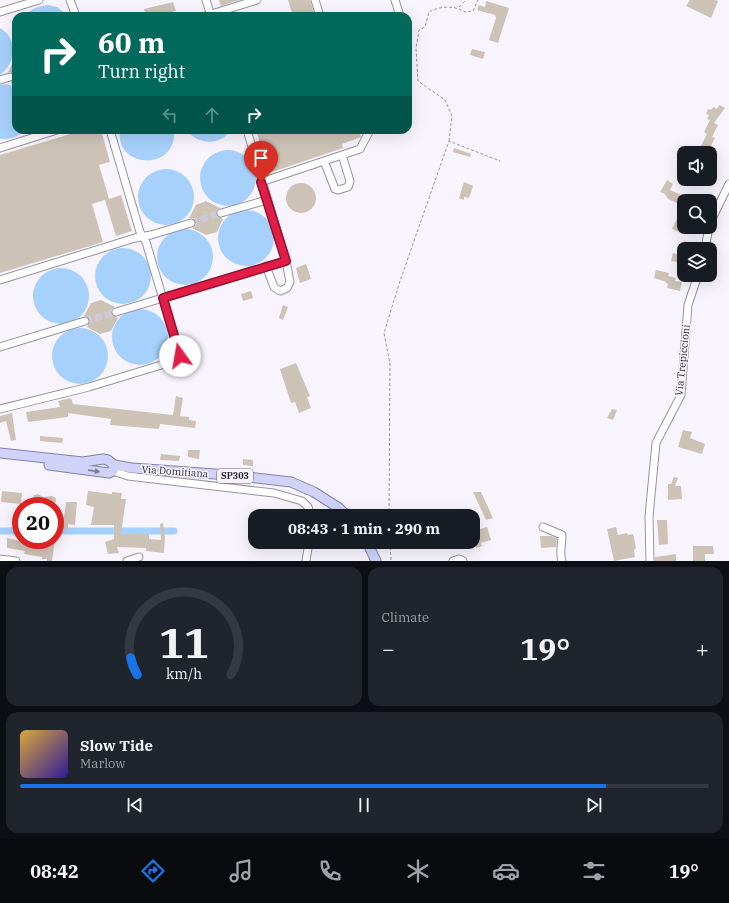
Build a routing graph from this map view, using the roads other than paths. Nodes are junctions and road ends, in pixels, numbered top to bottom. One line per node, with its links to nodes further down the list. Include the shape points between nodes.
1 (39, 0): 7 (street)
2 (70, 0): 8 (street)
3 (206, 0): 9 (street)
4 (257, 0): 10 (street)
5 (315, 0): 11 (street)
6 (395, 0): 12 (street)
7 (0, 12)
8 (74, 12)
9 (208, 12)
10 (221, 12)
11 (319, 12)
12 (399, 12)
13 (10, 77): 14 (street)
14 (0, 80)
15 (44, 134): 19 (street)
16 (111, 134): 28 (street)
17 (247, 134): 22 (street)
18 (368, 134): 20 (street, via 360,149)
19 (0, 148)
20 (342, 155): 21 (street); 21 (street, via 350,181 348,187 335,189)
21 (324, 161): 22 (street)
22 (261, 182): 24 (street)
23 (729, 184): 25 (street)
24 (267, 200): 26 (street); 29 (street)
25 (717, 209)
26 (222, 213)
27 (190, 223): 28 (street)
28 (143, 236): 31 (street); 33 (street)
29 (286, 261): 30 (street); 30 (street, via 290,282 283,290 274,287)
30 (266, 266): 33 (street)
31 (0, 280)
32 (696, 282): 55 (street, Via Trepiccioni, via 688,305 681,395 656,443 649,516)
33 (163, 298): 34 (street); 37 (street, via 180,352 177,360 89,387)
34 (116, 312)
35 (85, 321): 36 (street)
36 (0, 347)
37 (0, 410)
38 (0, 453): 40 (main road, Via Domitiana / SP303, via 83,462 103,459 108,460)
39 (0, 459): 40 (main road, Via Domitiana / SP303, one-way to 40, via 108,473)
40 (113, 468): 41 (street, via 128,476 274,492 302,501); 42 (main road, Via Domitiana / SP303, via 291,482 314,492)
41 (309, 509)
42 (340, 509)
43 (543, 526): 54 (street, via 562,535)
44 (308, 549): 50 (street)
45 (370, 549): 51 (main road)
46 (139, 557): 49 (street)
47 (0, 559): 48 (street)
48 (16, 561)
49 (127, 561)
50 (306, 561)
51 (376, 561)
52 (453, 561): 53 (street)
53 (463, 561)
54 (562, 561)
55 (650, 561)

